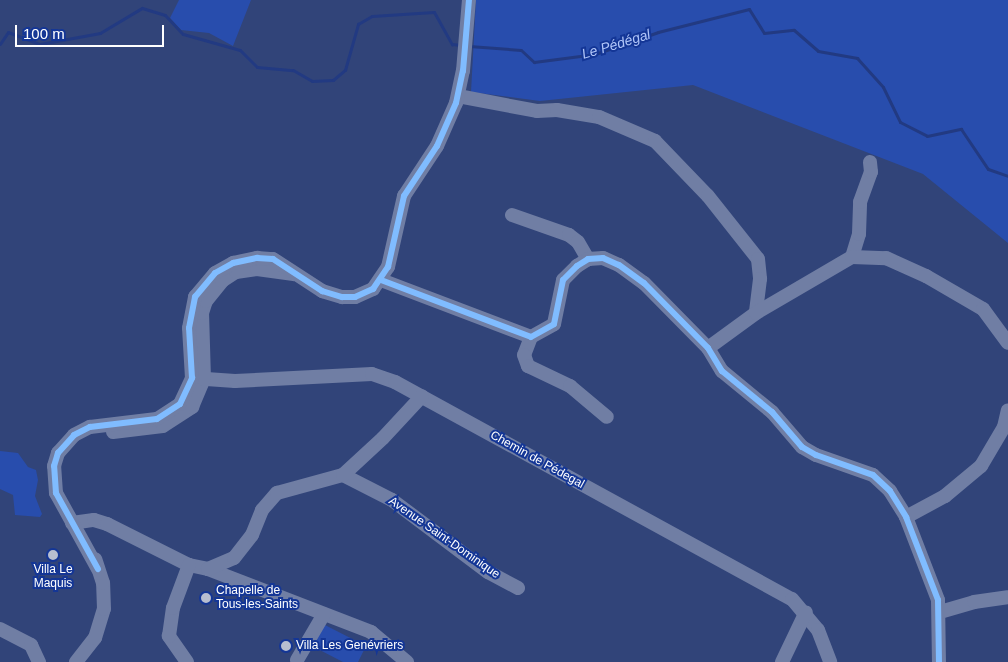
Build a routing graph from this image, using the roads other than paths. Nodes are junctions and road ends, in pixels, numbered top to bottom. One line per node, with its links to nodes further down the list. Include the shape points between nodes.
1 (468, 0): 2 (street)
2 (458, 96): 7 (street, via 448,125 404,196 388,267); 8 (street, via 538,111 557,110 599,117 655,141 708,196 758,259 760,279)
3 (870, 162): 5 (street, via 871,172 860,202 859,234)
4 (512, 215): 6 (street, via 568,235 578,242)
5 (852, 257): 8 (street); 10 (street, via 886,258 926,276 983,309)
6 (588, 259): 9 (street, via 563,280 554,324); 11 (street, via 603,258 632,274)
7 (381, 280): 9 (street); 12 (street, via 364,294 347,298 322,291 273,259 257,258 235,268 206,300 200,328)
8 (756, 313): 11 (street)
9 (531, 338): 15 (street, via 524,354 528,366 570,386)
10 (1008, 343)
11 (708, 348): 17 (street, via 722,371 772,412 802,447 874,475 890,491)
12 (198, 378): 13 (street, Chemin de Pédegal, via 235,381 372,374); 18 (street, via 192,407 174,421 146,431 93,435 76,444 67,454 61,479)
13 (422, 396): 16 (street); 23 (street, Chemin de Pédegal, via 792,599)
14 (1008, 410): 17 (street, via 1004,427 981,466 945,496)
15 (607, 417)
16 (343, 476): 20 (street, via 277,493 262,510 252,535 234,558); 21 (street, Avenue Saint-Dominique, via 392,500 488,572)
17 (906, 517): 24 (street)
18 (75, 523): 19 (street, via 94,520 107,524); 29 (street, via 98,568 105,597 96,638)
19 (190, 565): 20 (street); 30 (street, via 172,608 170,636)
20 (208, 569): 25 (street)
21 (518, 588)
22 (1008, 597): 24 (street)
23 (806, 612): 32 (street); 33 (street, Chemin de Pédegal, via 818,630)
24 (940, 612): 34 (street)
25 (324, 614): 27 (street); 31 (street, via 371,632)
26 (0, 629): 28 (street, via 31,645)
27 (297, 660)
28 (39, 662)
29 (76, 662)
30 (187, 662)
31 (407, 662)
32 (782, 662)
33 (830, 662)
34 (939, 662)

